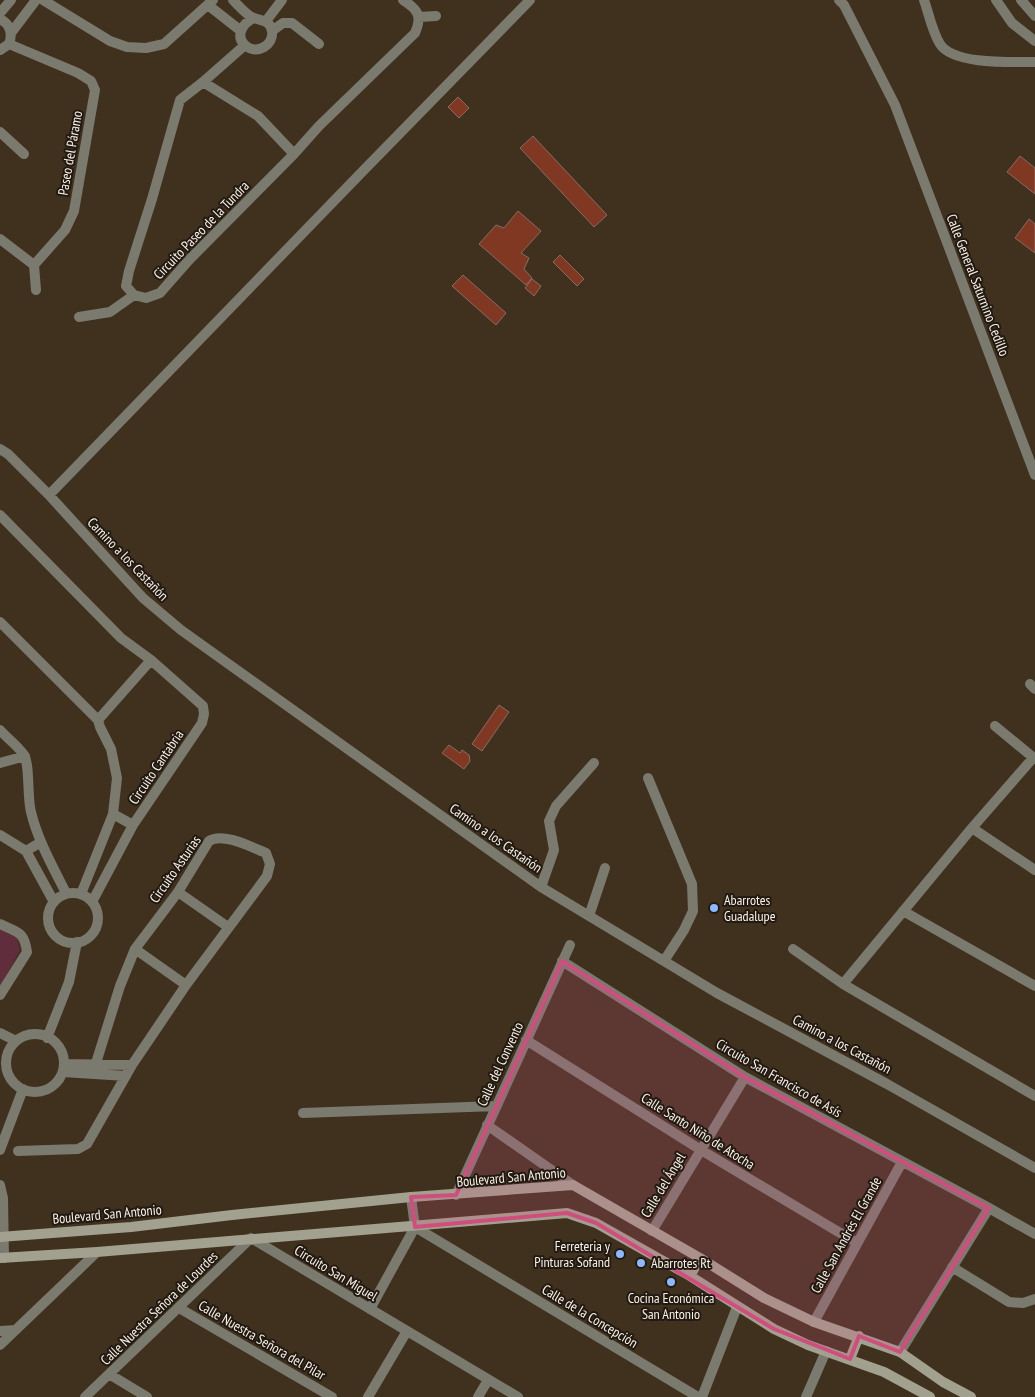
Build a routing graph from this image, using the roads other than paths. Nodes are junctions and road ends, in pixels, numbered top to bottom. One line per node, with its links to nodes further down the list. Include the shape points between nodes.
1 (11, 0): 15 (street)
2 (36, 0): 24 (street, Paseo del Páramo)
3 (43, 0): 14 (street)
4 (52, 0): 14 (street)
5 (233, 0): 19 (street)
6 (282, 0): 21 (street)
7 (403, 0): 18 (street, via 412,5)
8 (530, 0): 41 (street)
9 (839, 0): 40 (street, Calle General Saturnino Cedillo, via 895,105)
10 (924, 0): 29 (street, via 940,44 954,55 986,61)
11 (996, 0): 25 (street, via 1012,23)
12 (1021, 0): 17 (street)
13 (211, 2): 14 (street, via 164,44 146,48 126,47 110,41); 22 (street)
14 (60, 9)
15 (0, 13)
16 (436, 16): 18 (street)
17 (1035, 16)
18 (419, 17): 33 (street, Circuito Paseo de la Tundra, via 415,33)
19 (254, 18): 21 (street); 22 (street)
20 (0, 19): 24 (street)
21 (266, 22): 23 (street)
22 (240, 31): 27 (street)
23 (272, 31): 26 (street, via 283,23 292,23); 27 (street, via 267,46 252,49)
24 (11, 33): 28 (street, Paseo del Páramo)
25 (1035, 41)
26 (319, 44)
27 (245, 45): 30 (street, Circuito Paseo de la Tundra)
28 (4, 47): 35 (street, Paseo del Páramo, via 78,73 91,81 95,90 74,211 65,230)
29 (1035, 62)
30 (203, 82): 33 (street, via 258,116); 37 (street, Circuito Paseo de la Tundra, via 180,100 129,271 126,286)
31 (0, 132): 32 (street)
32 (24, 154)
33 (294, 154): 37 (street, Circuito Paseo de la Tundra, via 160,293 146,298)
34 (0, 239): 35 (street)
35 (34, 266): 36 (street)
36 (36, 290)
37 (134, 295): 38 (street, via 110,312)
38 (79, 316)
39 (0, 449): 41 (street, Camino a los Castañón)
40 (1035, 474)
41 (49, 496): 61 (street, Camino a los Castañón, via 143,598 181,630)
42 (0, 515): 44 (street, Circuito Cantabria, via 120,638)
43 (0, 622): 45 (street, Circuito Cantabria)
44 (151, 660): 45 (street); 54 (street, Circuito Cantabria, via 195,697 203,706 204,714 202,723)
45 (98, 720): 53 (street, Circuito Cantabria, via 111,749 116,778)
46 (995, 726): 49 (street)
47 (0, 730): 48 (street)
48 (24, 756): 50 (street); 57 (street, via 30,812)
49 (1034, 758): 55 (street)
50 (0, 763)
51 (594, 763): 61 (street, via 556,806 549,821 554,850)
52 (648, 778): 75 (street, via 692,884 693,911)
53 (113, 814): 54 (street); 64 (street, Circuito Cantabria)
54 (133, 825): 66 (street, Circuito Cantabria)
55 (972, 828): 60 (street); 67 (street)
56 (0, 835): 58 (street)
57 (41, 842): 58 (street); 63 (street)
58 (26, 851): 65 (street)
59 (605, 868): 68 (street)
60 (1035, 870)
61 (541, 886): 68 (street, Camino a los Castañón)
62 (178, 892): 70 (street); 70 (street, Circuito Asturias, via 209,841 215,837 266,853 270,864 267,876); 73 (street, Circuito Asturias)
63 (66, 893): 64 (street); 65 (street)
64 (82, 894): 66 (street)
65 (54, 902): 71 (street, via 48,916 51,931 62,940)
66 (92, 902): 71 (street, via 97,914 96,927 88,937)
67 (903, 911): 77 (street); 79 (street)
68 (589, 916): 75 (street, Camino a los Castañón)
69 (0, 924): 80 (street, via 25,938 26,952)
70 (228, 927): 78 (street, Circuito Asturias)
71 (77, 942): 82 (street, via 69,982)
72 (570, 945): 76 (street, Calle del Convento)
73 (135, 949): 78 (street); 88 (street, Circuito Asturias, via 120,986)
74 (793, 949): 77 (street)
75 (664, 961): 100 (street, Camino a los Castañón)
76 (562, 962): 83 (street, Calle del Convento); 90 (street, Circuito San Francisco de Asís)
77 (843, 984): 92 (street)
78 (186, 985): 86 (street, Circuito Asturias)
79 (1035, 986)
80 (0, 995)
81 (0, 1033): 84 (street)
82 (48, 1038): 84 (street, via 31,1035); 87 (street, via 63,1056)
83 (526, 1040): 93 (street, Calle del Convento); 97 (street, Calle Santo Niño de Atocha)
84 (16, 1041): 85 (street)
85 (3, 1059): 91 (street, via 8,1074)
86 (132, 1065): 88 (street); 89 (street, Circuito Asturias)
87 (63, 1068): 88 (street); 91 (street, via 60,1078 50,1088 37,1092)
88 (96, 1068): 89 (street)
89 (126, 1076): 98 (street, Circuito Asturias, via 87,1144 78,1149)
90 (745, 1077): 97 (street, Calle del Ángel); 99 (street, Circuito San Francisco de Asís)
91 (23, 1090): 96 (street)
92 (1034, 1094)
93 (496, 1106): 94 (street); 95 (street, Calle del Convento)
94 (303, 1113)
95 (487, 1125): 102 (street); 103 (street, Calle del Convento)
96 (0, 1150)
97 (701, 1150): 108 (street, Calle del Ángel); 112 (street, Calle Santo Niño de Atocha)
98 (18, 1151)
99 (902, 1162): 105 (street, Circuito San Francisco de Asís); 112 (street, Calle San Andrés El Grande)
100 (1035, 1168)
101 (0, 1185): 106 (street)
102 (573, 1185): 103 (street, Boulevard San Antonio); 108 (street, Boulevard San Antonio)
103 (456, 1195): 104 (street, Boulevard San Antonio)
104 (411, 1197): 107 (street); 110 (street, Boulevard San Antonio, via 131,1227)
105 (990, 1208): 109 (street, Circuito San Francisco de Asís); 116 (street)
106 (2, 1210): 110 (street)
107 (415, 1227): 111 (street); 117 (street, via 567,1213 596,1223); 121 (street); 139 (street, Calle de la Concepción)
108 (652, 1231): 115 (street, Boulevard San Antonio)
109 (1035, 1234)
110 (2, 1237): 114 (street)
111 (252, 1238): 113 (street); 120 (street, Calle Nuestra Señora de Lourdes); 121 (street, Circuito San Miguel)
112 (857, 1243): 122 (street, Calle San Andrés El Grande)
113 (97, 1252): 114 (street); 123 (street)
114 (2, 1258)
115 (700, 1258): 117 (street); 122 (street, Boulevard San Antonio, via 764,1298)
116 (952, 1267): 118 (street, via 1009,1302 1023,1303); 129 (street)
117 (690, 1276): 119 (street)
118 (1035, 1299)
119 (737, 1307): 128 (street, via 774,1329); 140 (street)
120 (179, 1308): 131 (street, Calle Nuestra Señora de Lourdes); 135 (street, Calle Nuestra Señora del Pilar)
121 (370, 1309): 125 (street, Circuito San Miguel)
122 (814, 1322): 126 (street, Boulevard San Antonio)
123 (16, 1330): 124 (street); 127 (street)
124 (0, 1331)
125 (407, 1331): 132 (street, Circuito San Miguel); 136 (street)
126 (858, 1336): 129 (street, Boulevard San Antonio); 130 (street)
127 (0, 1345)
128 (826, 1351): 130 (street); 141 (street)
129 (900, 1352): 143 (street, Boulevard San Antonio)
130 (850, 1359): 142 (street, via 884,1372)
131 (109, 1374): 133 (street, Calle Nuestra Señora de Lourdes); 134 (street)
132 (488, 1380): 137 (street); 138 (street, Circuito San Miguel)
133 (89, 1396)
134 (148, 1397)
135 (332, 1397)
136 (368, 1397)
137 (478, 1397)
138 (518, 1397)
139 (698, 1397)
140 (702, 1397)
141 (806, 1397)
142 (930, 1397)
143 (971, 1397)

